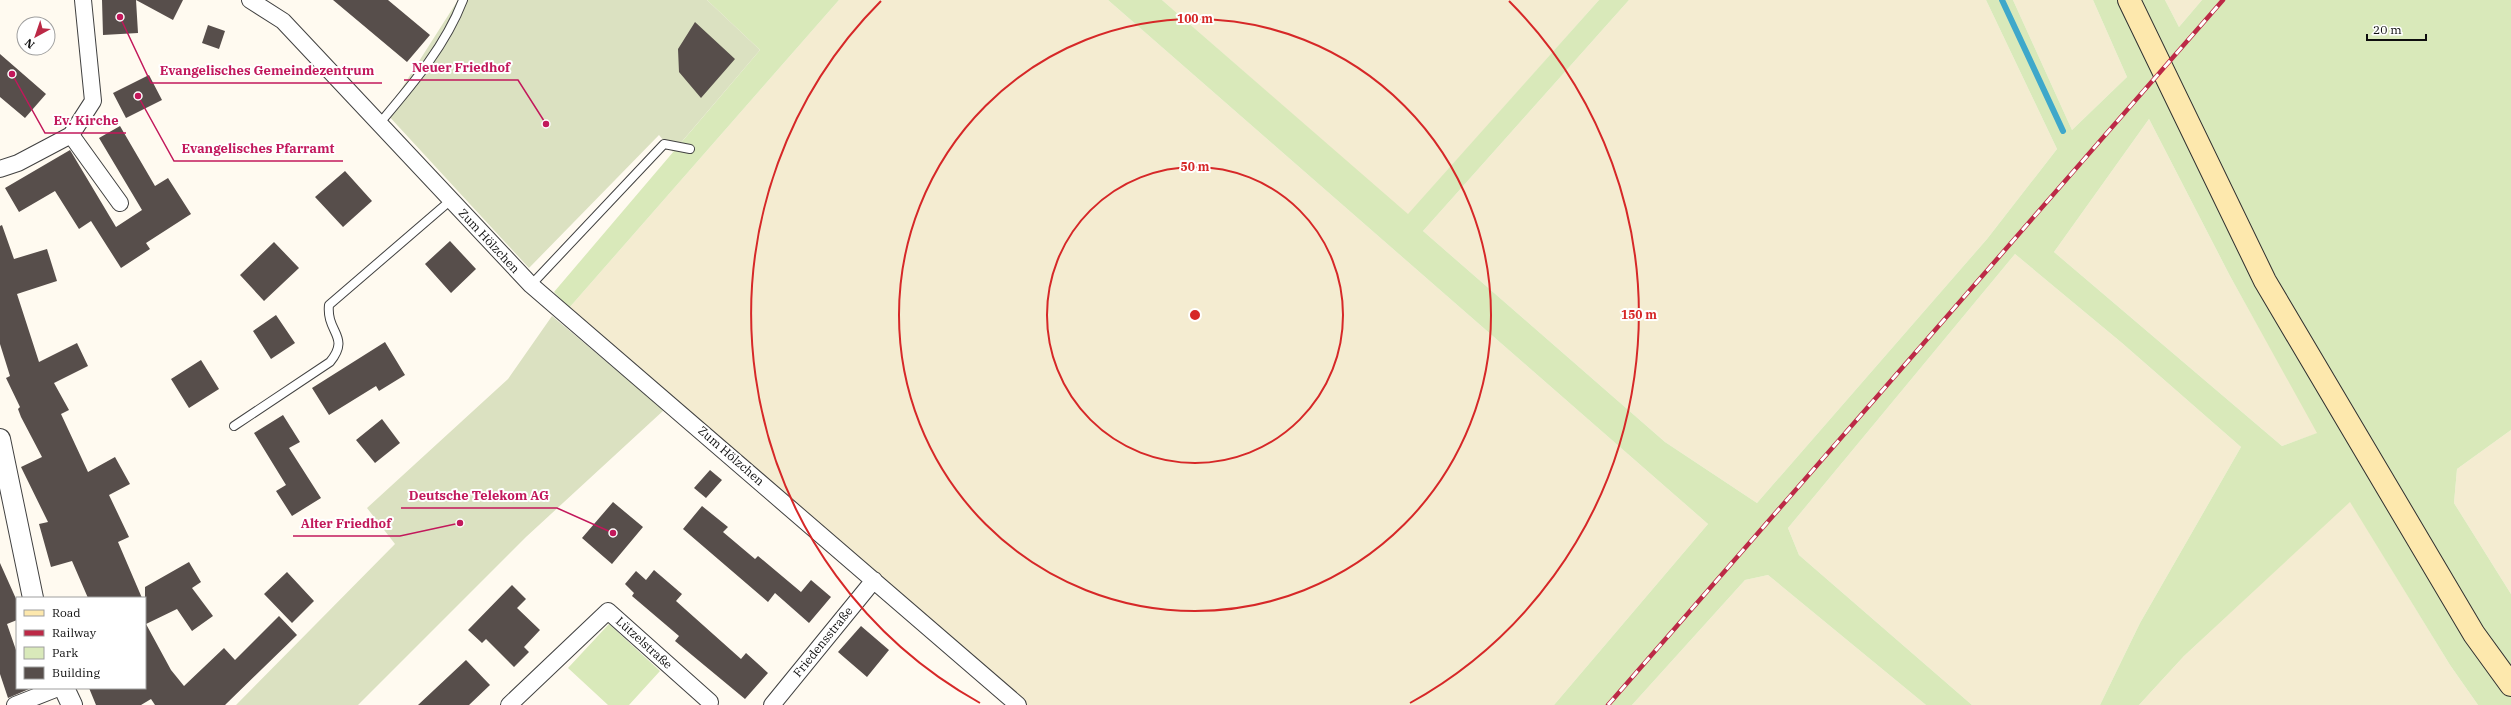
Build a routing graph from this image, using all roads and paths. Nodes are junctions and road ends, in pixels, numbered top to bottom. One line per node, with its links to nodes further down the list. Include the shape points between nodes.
1 (83, 0): 6 (street, via 94,101)
2 (250, 0): 5 (street, Zum Hölzchen, via 283,21)
3 (463, 0): 5 (lane, via 450,32)
4 (2130, 0): 16 (main road, via 2265,281 2474,634)
5 (379, 124): 9 (street, Zum Hölzchen)
6 (71, 135): 8 (street, via 18,163); 10 (street)
7 (690, 149): 11 (lane, via 664,144)
8 (0, 169)
9 (451, 200): 11 (street, Zum Hölzchen); 12 (lane, Zum Hölzchen, via 329,305 328,317 339,341 338,352 330,362)
10 (120, 203)
11 (531, 285): 14 (street, Zum Hölzchen)
12 (234, 426)
13 (0, 439): 15 (street)
14 (874, 580): 23 (street, Friedensstraße); 24 (street, Zum Hölzchen)
15 (33, 597)
16 (2511, 685)
17 (55, 689): 20 (street)
18 (64, 689): 21 (street)
19 (710, 702): 22 (street, Lützelstraße, via 608,611)
20 (15, 705)
21 (72, 705)
22 (509, 705)
23 (772, 705)
24 (1018, 705)

